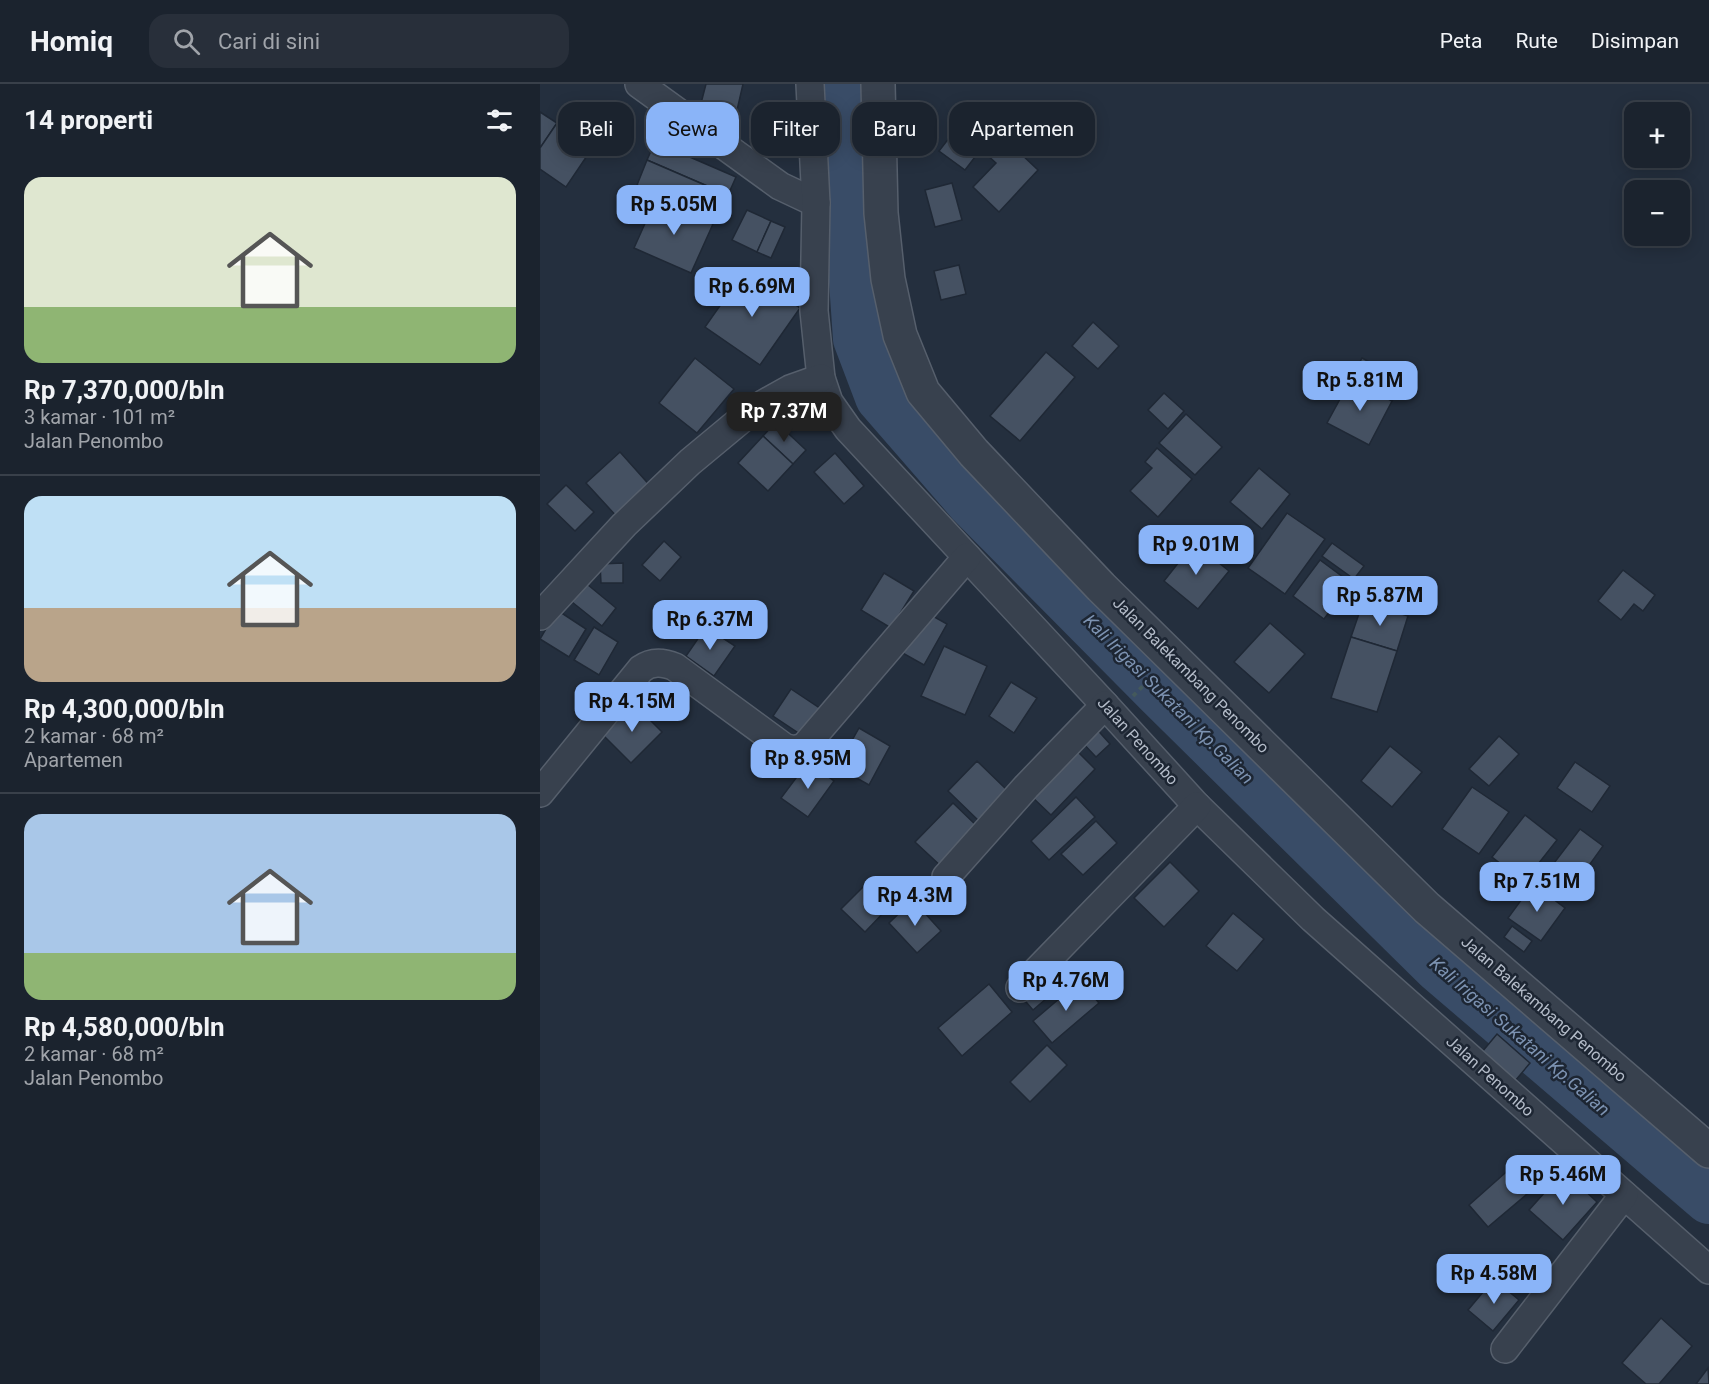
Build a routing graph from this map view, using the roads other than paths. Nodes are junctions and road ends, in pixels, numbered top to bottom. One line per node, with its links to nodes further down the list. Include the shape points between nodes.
1 (639, 84): 4 (street, via 780,186)
2 (810, 84): 4 (street, Jalan Penombo)
3 (878, 84): 13 (street, Jalan Balekambang Penombo, via 881,213 888,279 900,335 923,392 974,453 1101,587 1427,908)
4 (816, 203): 5 (street, Jalan Penombo, via 814,311)
5 (821, 378): 6 (street, Jalan Penombo, via 829,402 848,429); 7 (street, via 790,388 743,417 624,525)
6 (967, 557): 8 (street, Jalan Penombo); 9 (street, via 805,746 784,747 675,667 666,663 648,665)
7 (540, 616)
8 (1116, 704): 10 (street, Jalan Penombo); 11 (street, via 1026,787)
9 (540, 793)
10 (1197, 806): 12 (street); 14 (street, Jalan Penombo, via 1313,919)
11 (946, 877)
12 (1020, 988)
13 (1709, 1151)
14 (1624, 1195): 15 (street, Jalan Penombo); 16 (street)
15 (1709, 1270)
16 (1505, 1349)

